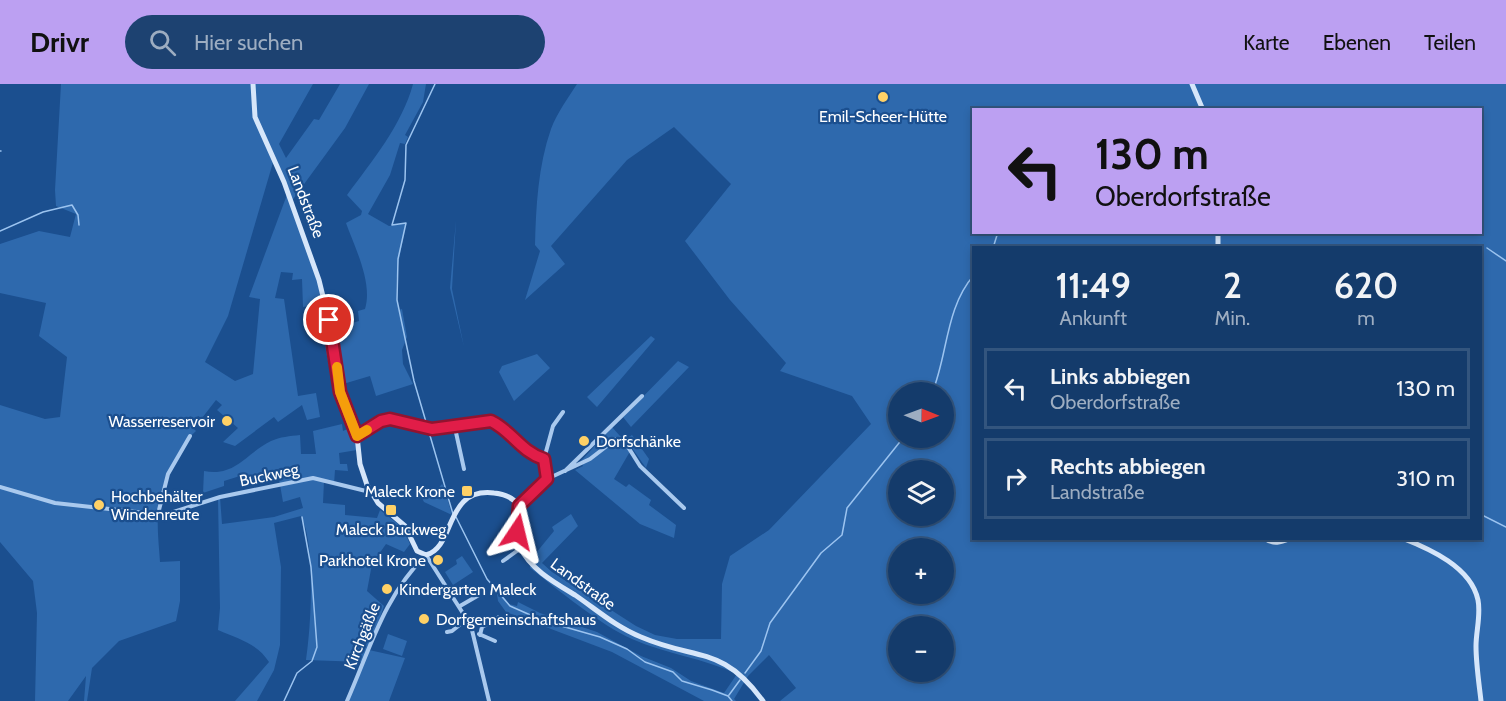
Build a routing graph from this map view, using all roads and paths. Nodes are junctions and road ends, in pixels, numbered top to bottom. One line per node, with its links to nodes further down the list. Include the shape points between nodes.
1 (253, 84): 8 (street, Landstraße, via 255,117 284,182 319,280 340,392)
2 (1192, 84): 3 (street)
3 (1202, 108)
4 (642, 396): 11 (street)
5 (563, 412): 9 (street, via 553,426)
6 (455, 428): 8 (street, via 423,428 390,419); 9 (street, via 491,421 524,450); 10 (street)
7 (190, 436): 17 (street, via 168,474)
8 (357, 436): 14 (street, Landstraße, via 360,464)
9 (544, 459): 12 (street)
10 (464, 469)
11 (565, 471): 12 (street); 16 (street, via 590,459 612,441 623,439 640,466)
12 (547, 479): 15 (street)
13 (0, 487): 17 (street, via 55,503)
14 (370, 492): 17 (street, Buckweg, via 313,478 220,497 174,514); 22 (street, Landstraße, via 401,520 417,551)
15 (519, 506): 21 (street); 22 (street, via 512,498 495,492 471,495 458,508 438,545)
16 (684, 508)
17 (158, 514)
18 (1267, 540): 19 (street)
19 (1286, 540)
20 (1406, 540): 35 (street, via 1441,556 1476,594)
21 (520, 548): 23 (street); 34 (street, Landstraße, via 549,578 620,627 659,645 718,659 742,675)
22 (426, 555): 25 (street); 32 (street, Kirchgäßle, via 389,600)
23 (503, 561)
24 (479, 595): 25 (street)
25 (460, 606): 27 (street)
26 (499, 618): 30 (street, via 482,627)
27 (467, 619): 28 (street); 29 (street)
28 (447, 632)
29 (473, 632): 30 (street); 33 (street)
30 (480, 635): 31 (street)
31 (495, 641)
32 (347, 701)
33 (489, 701)
34 (763, 701)
35 (1481, 701)

